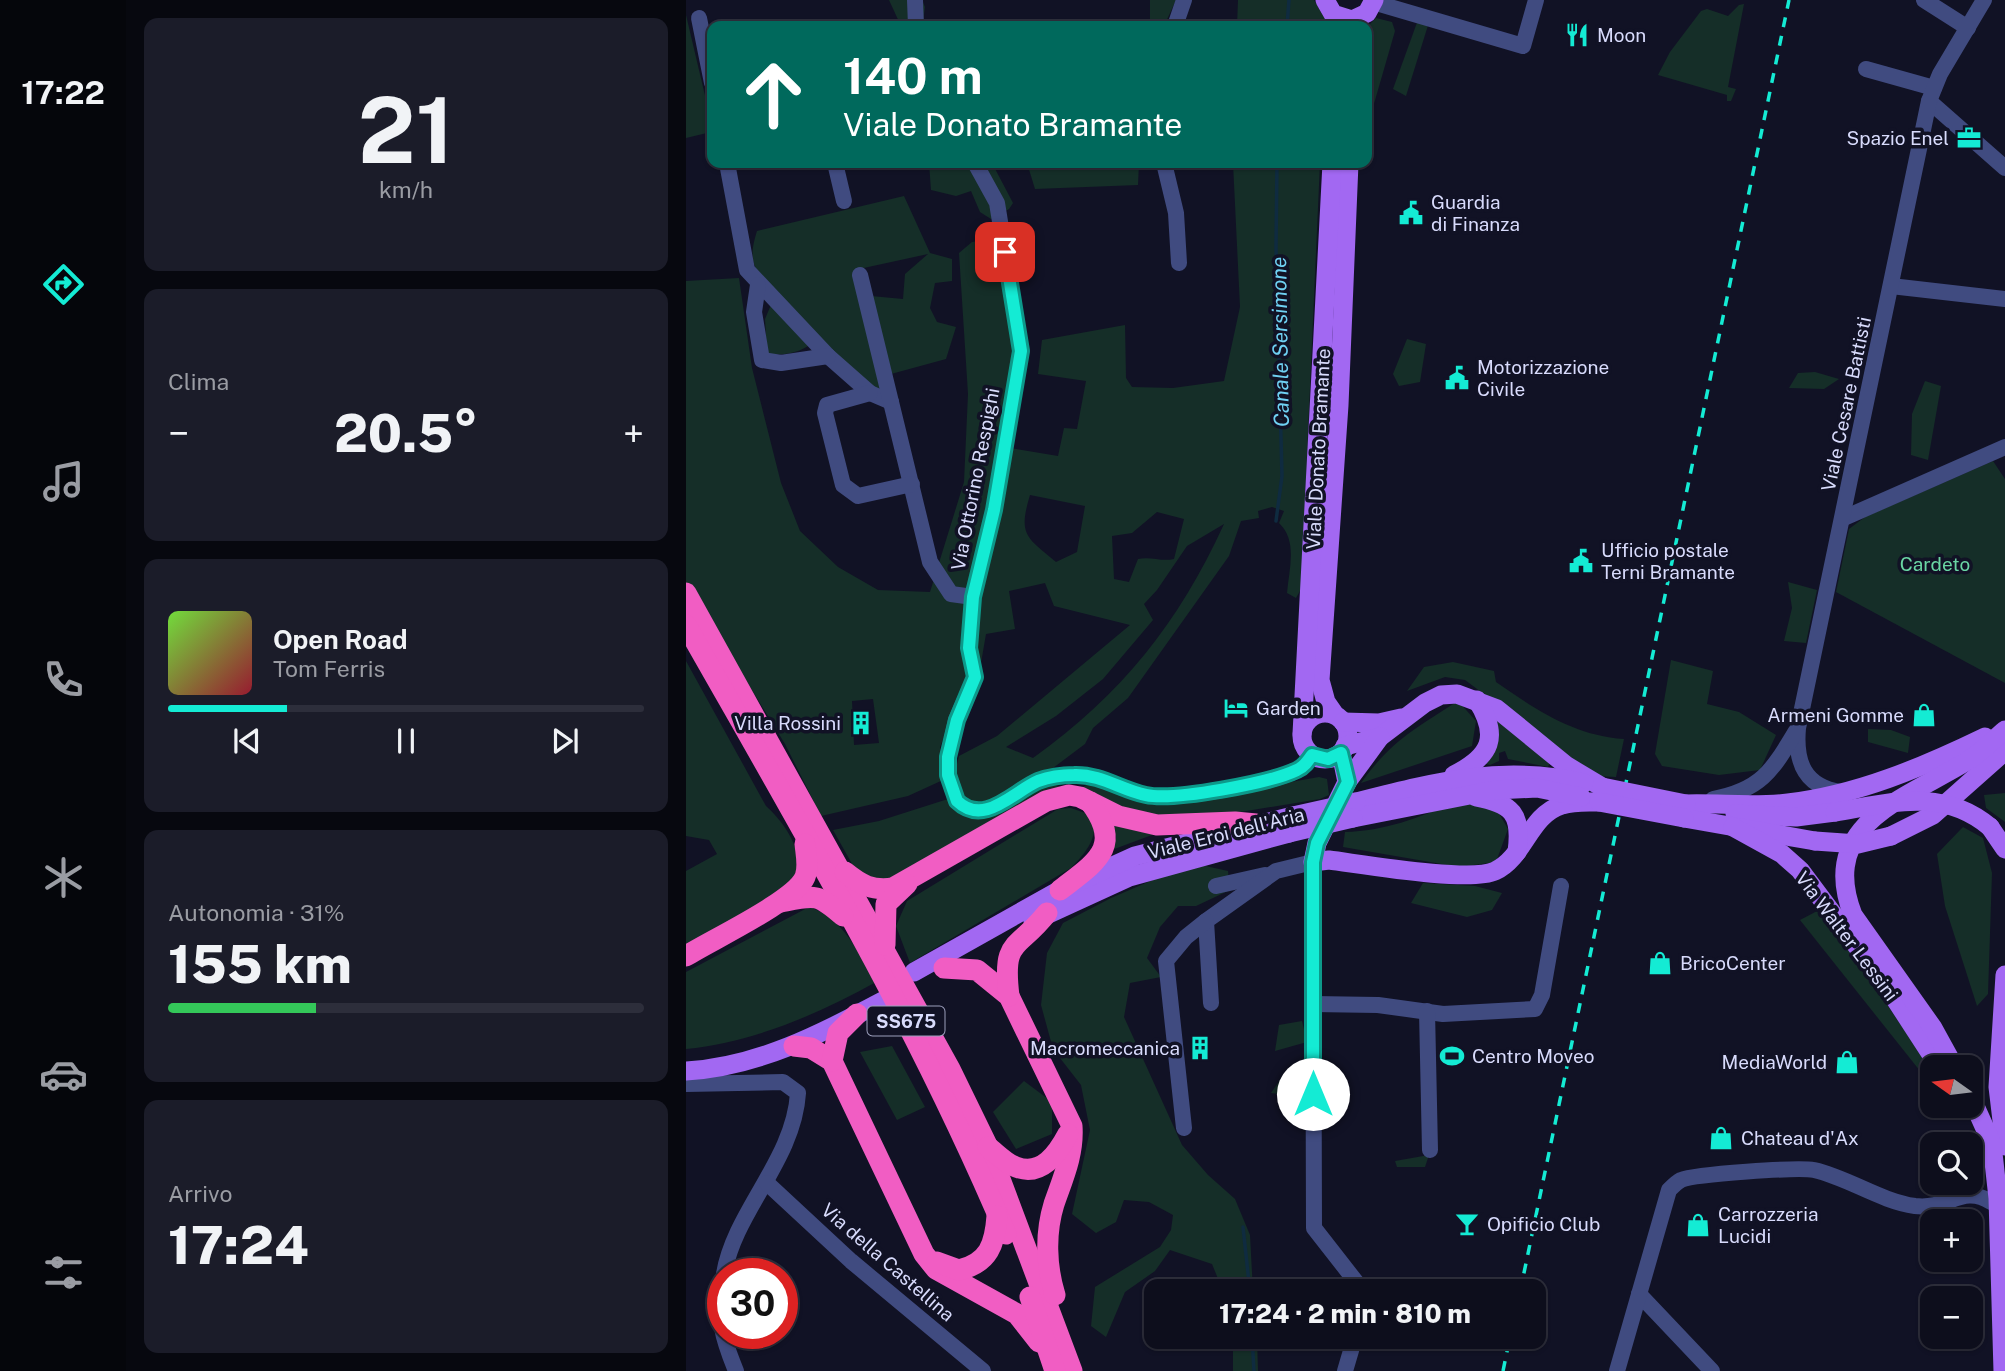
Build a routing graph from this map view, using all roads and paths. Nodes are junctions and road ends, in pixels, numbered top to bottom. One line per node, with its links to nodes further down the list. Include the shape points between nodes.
1 (915, 0): 9 (street)
2 (1184, 0): 10 (street)
3 (1325, 0): 11 (main road)
4 (1536, 0): 6 (street, via 1523,46)
5 (1924, 0): 13 (street)
6 (1373, 1): 12 (main road)
7 (1985, 2): 13 (street, Viale Cesare Battisti)
8 (699, 18): 14 (street)
9 (916, 21)
10 (1177, 21)
11 (1336, 21)
12 (1358, 21)
13 (1968, 28): 16 (street, Viale Cesare Battisti)
14 (707, 58)
15 (1866, 69): 16 (street)
16 (1932, 94): 23 (street); 28 (street, Viale Cesare Battisti)
17 (728, 168): 27 (street, via 747,270)
18 (836, 168): 24 (street)
19 (978, 168): 39 (street, Via Ottorino Respighi, via 997,203 1021,351 994,510)
20 (1165, 168): 25 (street, via 1176,213)
21 (1332, 168): 46 (main road, Viale Donato Bramante)
22 (1349, 168): 43 (main road, Viale Donato Bramante, via 1339,405 1320,680 1326,702)
23 (2005, 168)
24 (844, 201)
25 (1179, 263)
26 (860, 275): 32 (street)
27 (758, 285): 30 (street); 30 (street, via 754,312 762,360 781,363)
28 (1891, 286): 29 (street); 35 (street, Viale Cesare Battisti)
29 (2005, 299)
30 (828, 356): 31 (street)
31 (870, 393): 32 (street); 34 (street, via 827,405 825,413 843,485 858,496)
32 (891, 402): 34 (street)
33 (2005, 447): 36 (street)
34 (912, 484): 39 (street, via 930,562 951,594)
35 (1848, 494): 36 (street); 37 (street, Viale Cesare Battisti)
36 (1877, 503): 37 (street)
37 (1844, 517): 44 (street, Viale Cesare Battisti)
38 (686, 593): 57 (highway, SS675)
39 (973, 597): 50 (street, Via Ottorino Respighi, via 969,648 975,677 957,720 948,775 957,801 974,811 985,810 1038,781 1078,774 1159,797 1271,780 1301,769)
40 (686, 625): 57 (highway, SS675)
41 (1477, 699): 42 (main road, via 1441,695); 51 (main road, via 1489,719 1486,751 1474,765); 53 (main road, via 1497,709)
42 (1402, 718): 43 (main road, via 1379,723); 47 (main road)
43 (1339, 719): 46 (main road, via 1314,716); 48 (main road, Viale Donato Bramante, via 1348,734)
44 (1798, 728): 52 (street, Viale Cesare Battisti, via 1796,747 1803,772 1821,788); 58 (street, Viale Cesare Battisti, via 1773,770)
45 (2005, 729): 52 (main road, via 1914,770); 86 (main road, Via Walter Lessini, via 1970,759 1879,811 1858,832 1846,862 1847,900 1853,915)
46 (1302, 734): 50 (main road, Viale Donato Bramante, via 1304,746)
47 (1380, 737): 48 (main road); 55 (main road)
48 (1343, 750): 50 (main road); 55 (main road, Viale Donato Bramante)
49 (2005, 751): 58 (main road, bridge, via 1933,815 1891,836 1858,844 1815,841)
50 (1317, 757): 55 (main road, Viale Donato Bramante, via 1337,776)
51 (1440, 781): 53 (main road, Viale Eroi dell'Aria, via 1532,773); 55 (main road, Viale Eroi dell'Aria)
52 (1843, 793): 58 (main road)
53 (1601, 794): 54 (main road, Viale Eroi dell'Aria, via 1537,788); 58 (main road, Viale Eroi dell'Aria, bridge, via 1685,811); 63 (main road, via 1565,803 1543,815)
54 (1464, 795): 55 (main road, Viale Eroi dell'Aria); 63 (main road, via 1498,801 1513,811 1520,830)
55 (1349, 800): 60 (main road, Viale Eroi dell'Aria, bridge); 64 (main road, via 1317,843)
56 (1088, 801): 59 (highway, via 1118,816 1157,825); 67 (highway, via 1069,794 1046,801); 70 (highway, via 1103,819 1106,844 1100,856)
57 (798, 810): 61 (highway, SS675)
58 (1735, 810): 62 (main road, bridge, via 1796,817 1898,802 1939,801 1966,809 1990,827); 85 (main road, Via Walter Lessini, via 1800,870)
59 (1256, 824): 60 (main road, Viale Eroi dell'Aria); 70 (main road, Viale Eroi dell'Aria, via 1135,856)
60 (1291, 825): 72 (main road, Viale Eroi dell'Aria, via 1129,877)
61 (814, 838): 65 (highway, SS675); 71 (highway, via 805,878); 73 (highway, SS675)
62 (2005, 849)
63 (1517, 853): 64 (main road, via 1513,860 1482,875)
64 (1313, 862): 66 (street); 81 (street)
65 (841, 869): 67 (highway, via 877,890); 75 (highway, SS675)
66 (1274, 873): 68 (street); 74 (street)
67 (912, 880): 75 (highway, via 886,904)
68 (1216, 886)
69 (1561, 886): 82 (street, via 1542,995 1535,1009)
70 (1060, 890): 77 (main road, Viale Eroi dell'Aria, via 917,977)
71 (780, 902): 73 (highway, via 820,897); 76 (highway)
72 (1047, 913): 77 (main road, Viale Eroi dell'Aria); 79 (highway, via 1011,949)
73 (851, 920): 102 (highway, SS675, via 959,1123)
74 (1206, 921): 80 (street); 93 (street, via 1166,961)
75 (885, 947): 95 (highway, SS675)
76 (686, 956)
77 (944, 968): 79 (highway, via 977,970)
78 (2005, 975): 94 (main road, via 1998,1087)
79 (1009, 996): 92 (highway)
80 (1211, 1003)
81 (1313, 1004): 82 (street, via 1378,1005); 106 (street, via 1314,1228)
82 (1427, 1012): 96 (street)
83 (857, 1014): 84 (main road); 87 (main road, via 880,996 769,1041); 88 (highway, via 838,1032)
84 (794, 1046): 88 (highway, via 811,1048); 89 (main road, via 743,1062)
85 (1932, 1055)
86 (1948, 1055)
87 (686, 1059)
88 (832, 1061): 104 (highway)
89 (686, 1071)
90 (686, 1084): 98 (street, via 783,1082 798,1093 797,1114)
91 (1980, 1118): 103 (main road, via 1992,1144)
92 (1072, 1126): 95 (highway, via 1058,1154 1041,1167 1016,1168); 110 (highway, via 1073,1142 1047,1240 1051,1280 1065,1332)
93 (1184, 1128)
94 (2005, 1146)
95 (988, 1147): 110 (highway, SS675)
96 (1430, 1150)
97 (1983, 1165): 101 (main road)
98 (767, 1184): 105 (street, via 742,1226); 113 (street, Via della Castellina)
99 (1957, 1195): 107 (street, via 1946,1205 1907,1205 1814,1170 1777,1169 1681,1180 1669,1190)
100 (1979, 1195): 101 (street)
101 (1991, 1202): 103 (main road)
102 (998, 1214): 104 (highway, via 991,1250 972,1267 959,1270); 110 (highway, SS675)
103 (2002, 1253): 111 (main road)
104 (924, 1254): 110 (highway, via 936,1269 1017,1314)
105 (730, 1258)
106 (1354, 1279)
107 (1639, 1294): 115 (street); 116 (street)
108 (727, 1349): 112 (street)
109 (1351, 1349): 114 (street)
110 (1061, 1363)
111 (2002, 1369)
112 (736, 1371)
113 (983, 1371)
114 (1345, 1371)
115 (1617, 1371)
116 (1712, 1371)

